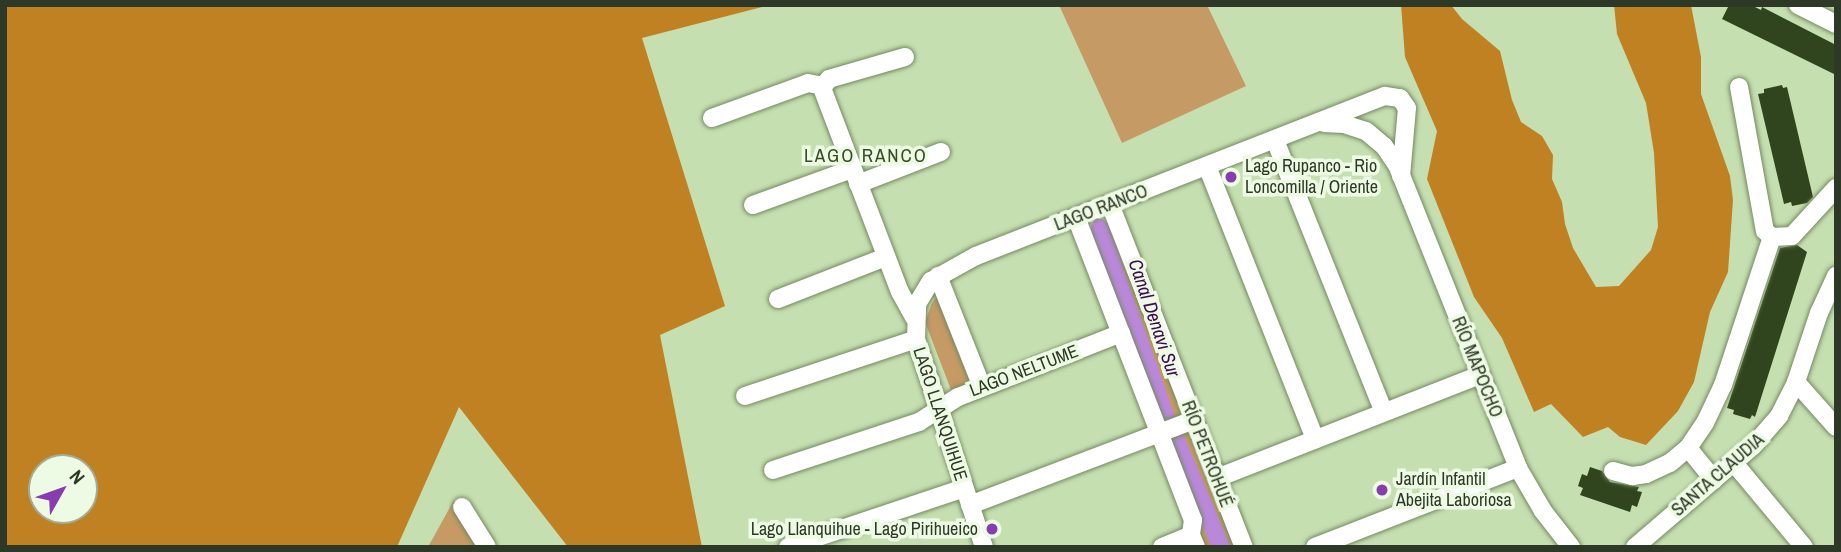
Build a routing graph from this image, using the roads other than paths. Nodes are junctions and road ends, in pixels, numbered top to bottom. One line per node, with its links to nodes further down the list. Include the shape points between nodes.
1 (1798, 5): 2 (street)
2 (1836, 24)
3 (905, 57): 4 (street, via 871,69 860,68 829,79)
4 (823, 86): 6 (street, via 808,83); 11 (street, LAGO LLANQUIHUE)
5 (1739, 87): 17 (street, via 1765,231)
6 (712, 118)
7 (1311, 126): 8 (street, LAGO RANCO); 12 (street, RÍO MAPOCHO, via 1334,123 1366,131 1384,146); 12 (street, RÍO MAPOCHO, via 1377,98 1400,98 1408,114)
8 (1275, 140): 10 (street, LAGO RANCO); 30 (street)
9 (941, 152): 11 (street)
10 (1207, 166): 14 (street, LAGO RANCO); 34 (street)
11 (855, 176): 15 (street); 18 (street, LAGO LLANQUIHUE)
12 (1401, 176): 25 (street, RÍO MAPOCHO)
13 (1836, 188): 17 (street, via 1792,236)
14 (1110, 204): 16 (street, LAGO RANCO); 31 (street, RÍO PETROHUÉ)
15 (754, 205)
16 (1076, 217): 19 (street, LAGO RANCO); 23 (street, RÍO PETROHUÉ)
17 (1772, 237): 35 (street, via 1723,385)
18 (886, 257): 21 (street); 22 (street, LAGO LLANQUIHUE)
19 (938, 276): 22 (street, LAGO RANCO, via 921,295); 27 (street)
20 (1836, 276): 26 (street, SANTA CLAUDIA)
21 (778, 299)
22 (914, 317): 24 (street, LAGO LLANQUIHUE)
23 (1121, 333): 27 (street, LAGO NELTUME); 33 (street, RÍO PETROHUÉ)
24 (916, 339): 28 (street); 29 (street, LAGO LLANQUIHUE)
25 (1480, 375): 30 (street); 37 (street, RÍO MAPOCHO)
26 (1796, 382): 32 (street); 36 (street, SANTA CLAUDIA, via 1769,430)
27 (982, 387): 29 (street, LAGO NELTUME)
28 (746, 396)
29 (938, 409): 38 (street, LAGO NELTUME, via 919,422); 42 (street, LAGO LLANQUIHUE)
30 (1384, 412): 34 (street)
31 (1194, 420): 33 (street); 40 (street, RÍO PETROHUÉ)
32 (1836, 427)
33 (1160, 433): 42 (street); 44 (street, RÍO PETROHUÉ, via 1194,520)
34 (1315, 439): 40 (street)
35 (1688, 448): 39 (street, via 1646,474); 41 (street)
36 (1734, 463): 41 (street, SANTA CLAUDIA); 53 (street)
37 (1518, 468): 50 (street); 51 (street, RÍO MAPOCHO, via 1543,512)
38 (773, 470)
39 (1613, 471)
40 (1217, 478): 49 (street, RÍO PETROHUÉ)
41 (1714, 480): 52 (street, SANTA CLAUDIA)
42 (967, 497): 46 (street); 47 (street, LAGO LLANQUIHUE)
43 (462, 507): 45 (street)
44 (1193, 541): 48 (street)
45 (487, 547)
46 (788, 547)
47 (984, 547)
48 (1162, 547)
49 (1244, 547)
50 (1315, 547)
51 (1571, 547)
52 (1635, 547)
53 (1804, 547)

